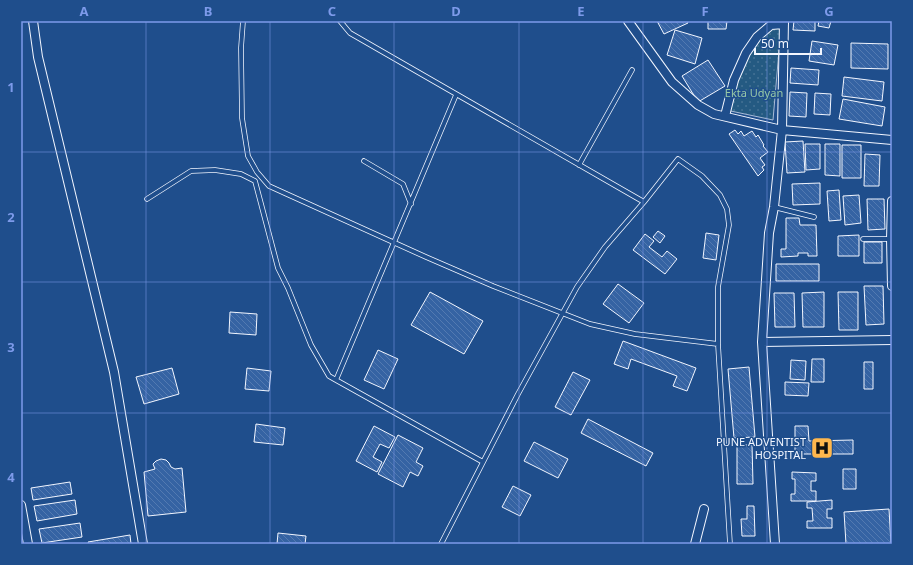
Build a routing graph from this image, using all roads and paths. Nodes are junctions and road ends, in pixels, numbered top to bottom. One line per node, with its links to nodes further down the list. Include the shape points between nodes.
1 (33, 21): 32 (street, via 38,58 114,372)
2 (243, 21): 21 (lane, via 242,118 248,156 257,172 269,186)
3 (340, 21): 7 (lane, via 350,33)
4 (628, 21): 8 (street, via 672,82 698,105 714,114)
5 (784, 22): 8 (street, via 772,25 757,37 746,53 734,80); 9 (street)
6 (632, 70): 12 (lane)
7 (456, 95): 12 (lane); 16 (lane)
8 (725, 116): 9 (street)
9 (782, 130): 10 (street); 17 (street)
10 (892, 140)
11 (364, 161): 16 (lane, via 403,184)
12 (579, 164): 15 (lane)
13 (147, 199): 27 (lane, via 192,171 215,170 241,174 256,181 278,268 311,345 329,376)
14 (892, 201): 20 (street)
15 (644, 202): 23 (lane, via 605,247 577,288); 26 (lane, via 678,159 702,176 720,195 727,209 729,225 718,287)
16 (411, 204): 21 (lane)
17 (774, 207): 18 (lane); 25 (street, via 769,233)
18 (814, 217)
19 (863, 239): 20 (lane)
20 (891, 240): 22 (street)
21 (394, 243): 23 (lane); 27 (lane)
22 (892, 286)
23 (564, 314): 26 (lane, via 590,324 635,334); 28 (lane)
24 (892, 340): 25 (street)
25 (762, 342): 36 (street)
26 (718, 344): 35 (lane)
27 (336, 380): 28 (lane)
28 (483, 462): 33 (lane)
29 (21, 505): 31 (street)
30 (704, 508): 34 (street)
31 (28, 544)
32 (143, 544)
33 (440, 544)
34 (695, 544)
35 (730, 544)
36 (775, 544)

